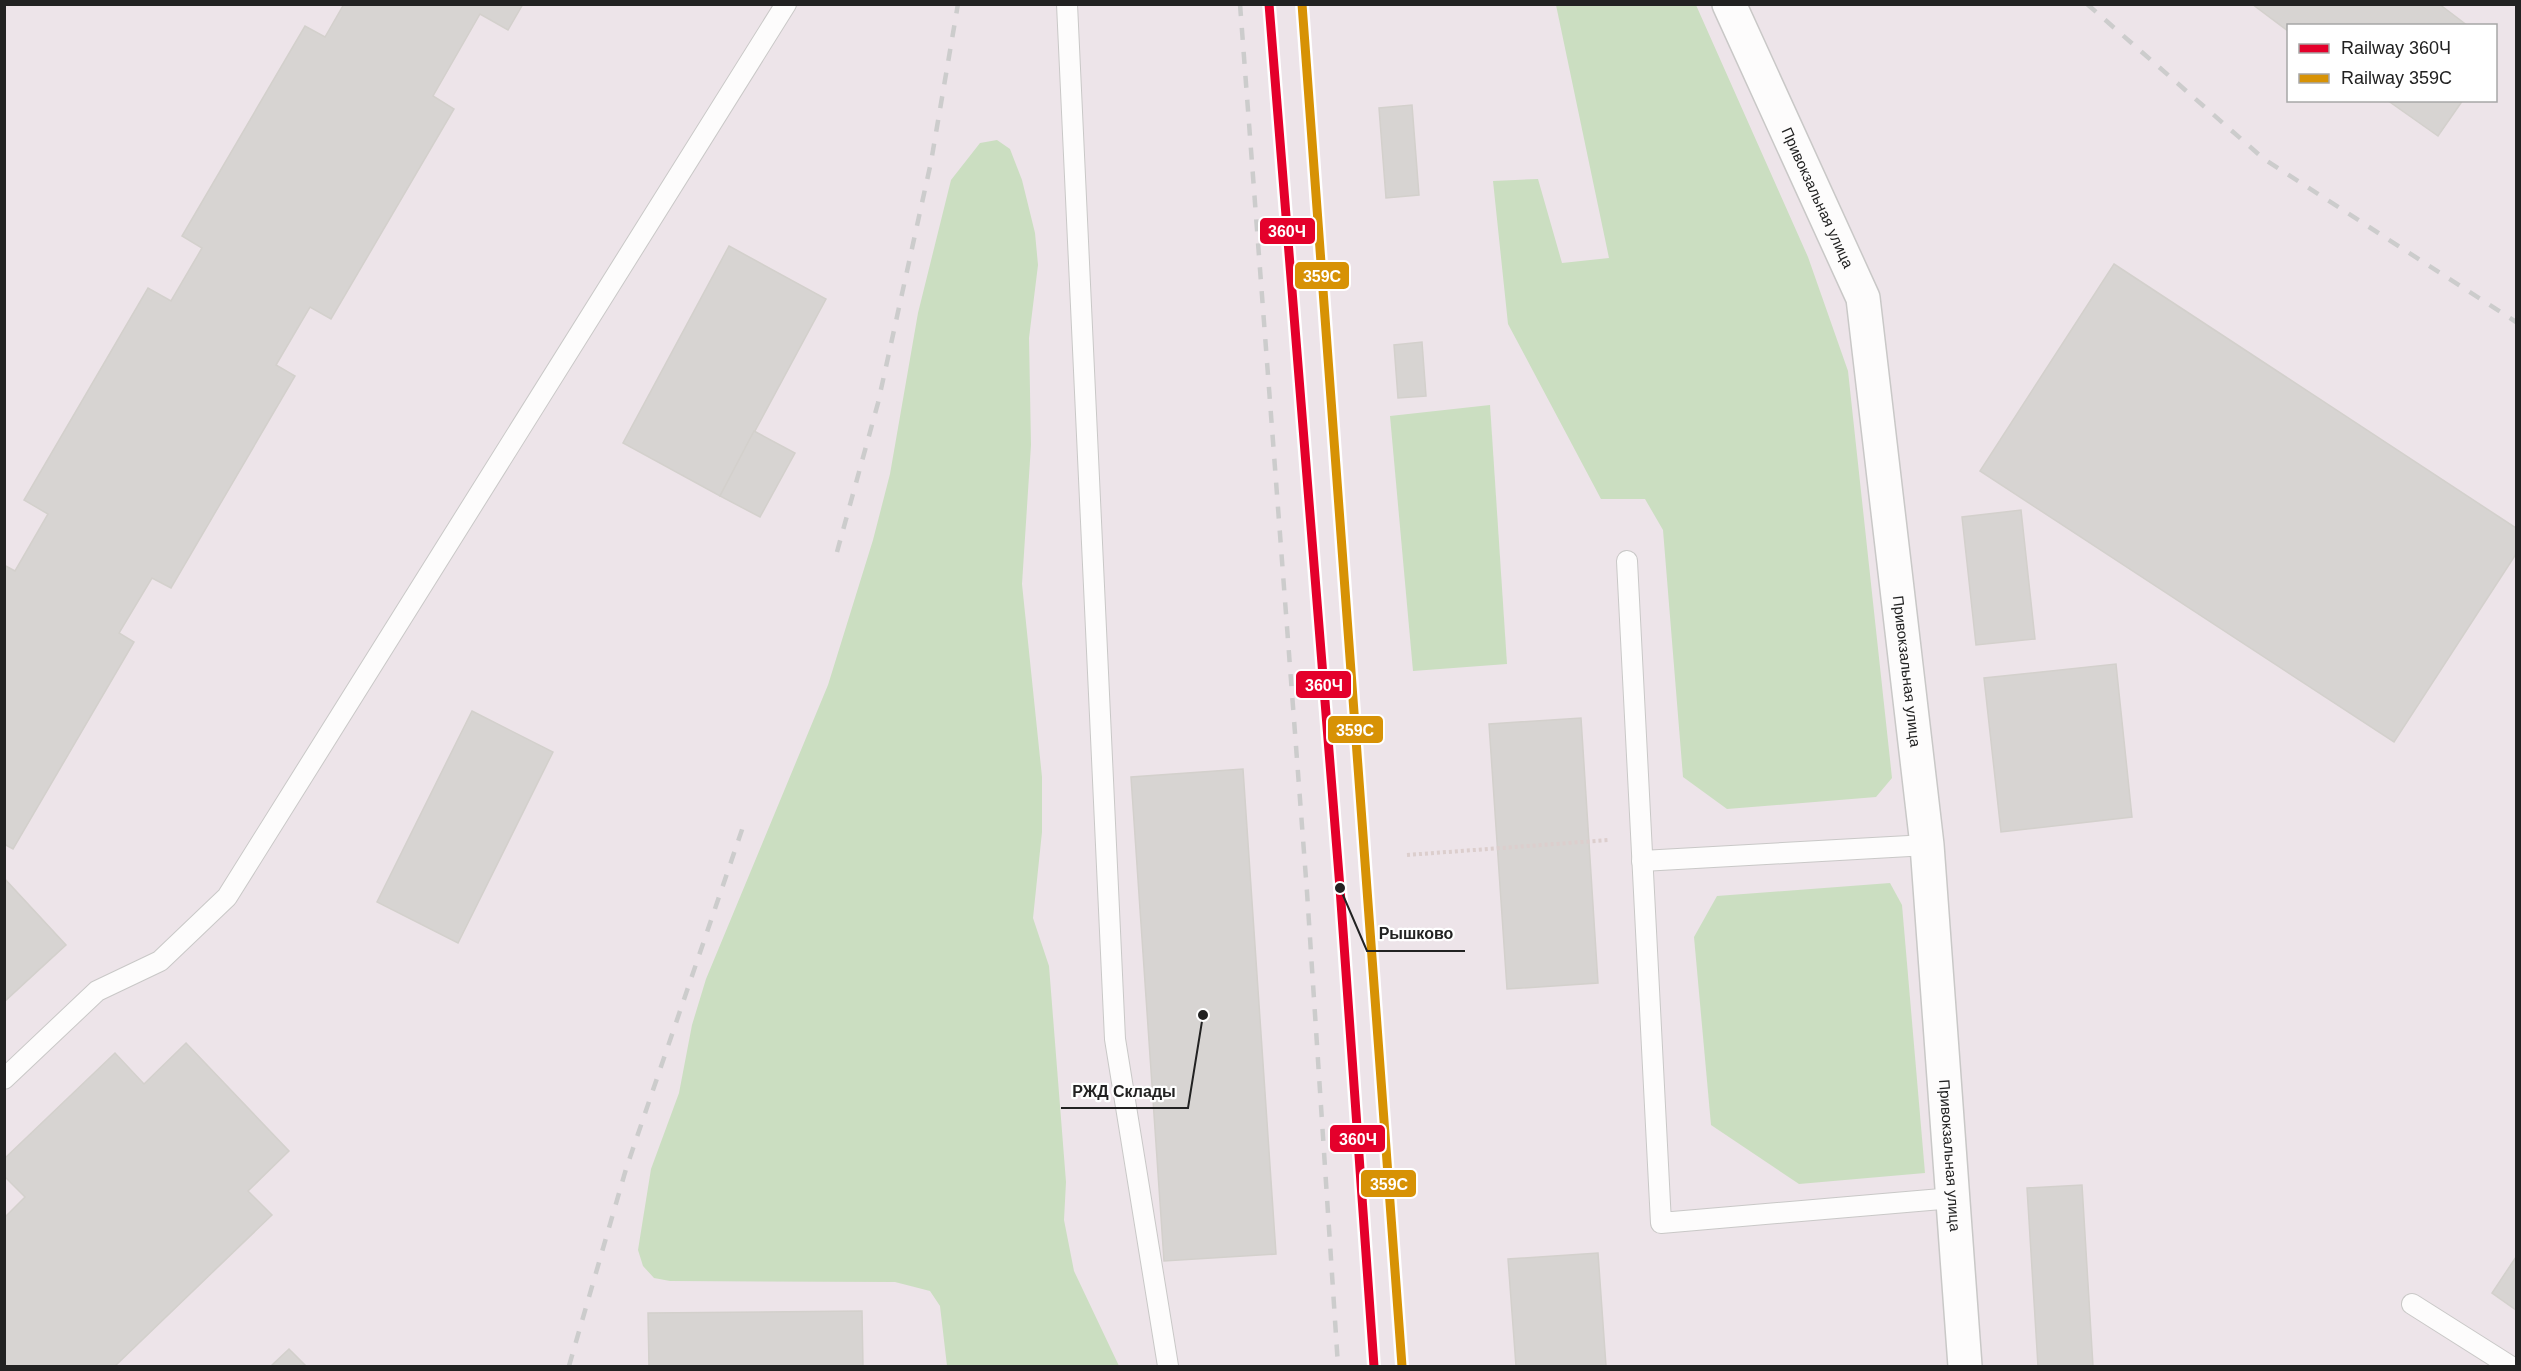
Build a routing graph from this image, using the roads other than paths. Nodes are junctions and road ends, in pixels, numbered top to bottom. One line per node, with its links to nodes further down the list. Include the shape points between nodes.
1 (786, 4): 7 (lane, via 227,897 160,962 97,991)
2 (1067, 4): 10 (lane, via 1115,1039)
3 (1729, 4): 5 (street, Привокзальная улица, via 1863,298)
4 (1627, 561): 6 (lane)
5 (1927, 845): 6 (lane); 8 (street, Привокзальная улица)
6 (1642, 861): 8 (lane, via 1661,1223)
7 (4, 1079)
8 (1953, 1198): 11 (street, Привокзальная улица)
9 (2412, 1304): 12 (lane)
10 (1168, 1366)
11 (1965, 1366)
12 (2510, 1366)

